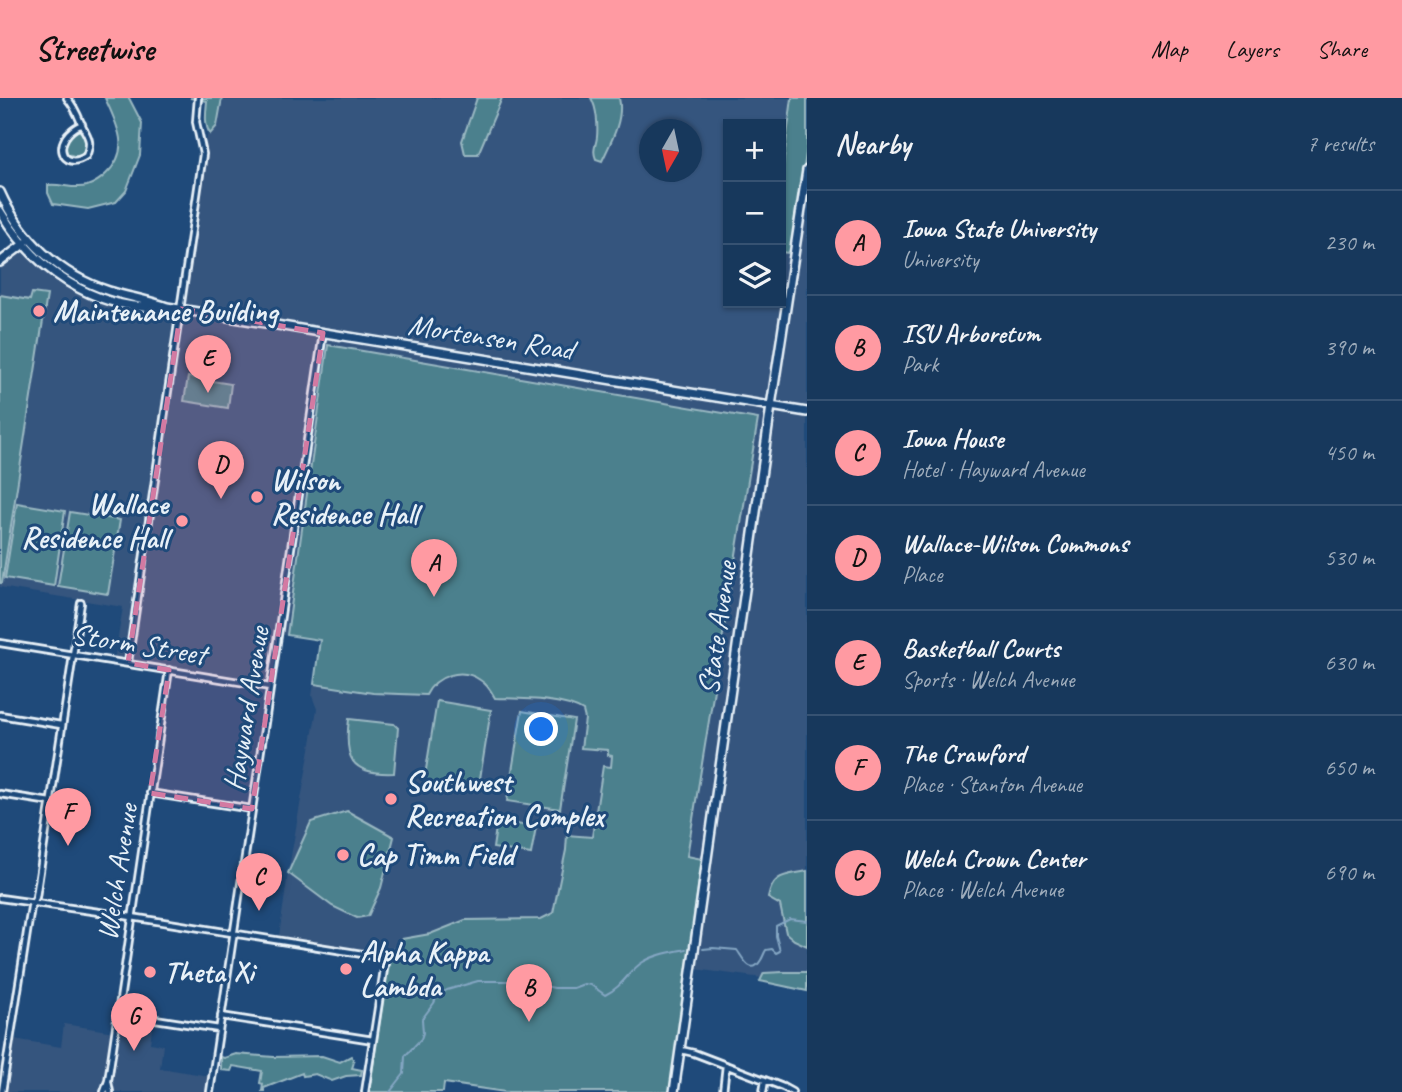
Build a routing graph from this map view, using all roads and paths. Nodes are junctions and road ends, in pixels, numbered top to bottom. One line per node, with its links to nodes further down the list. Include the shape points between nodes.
1 (66, 98): 3 (street)
2 (198, 98): 9 (street, via 203,154)
3 (82, 124): 3 (street, via 89,138 88,151 81,159 69,159 61,144 67,133)
4 (807, 170): 11 (street, State Avenue)
5 (0, 192): 7 (street)
6 (0, 211): 7 (street)
7 (26, 242): 8 (street); 9 (street, Mortensen Road, via 36,258 80,289 112,301)
8 (0, 261)
9 (181, 309): 10 (street, Mortensen Road); 16 (street)
10 (323, 332): 11 (street, Mortensen Road); 18 (street, Hayward Avenue)
11 (771, 406): 12 (street, Mortensen Road); 33 (street, State Avenue)
12 (807, 412)
13 (80, 603): 15 (street)
14 (0, 643): 15 (street, Storm Street)
15 (72, 654): 16 (street, Storm Street); 20 (street)
16 (128, 663): 17 (street, Storm Street)
17 (169, 670): 18 (street, Storm Street); 21 (street, Welch Avenue)
18 (270, 687): 24 (street, Hayward Avenue)
19 (0, 715): 20 (street)
20 (62, 725): 23 (street)
21 (150, 793): 24 (street); 27 (street, Welch Avenue)
22 (0, 794): 23 (street)
23 (50, 802): 26 (street)
24 (252, 809): 28 (street, Hayward Avenue)
25 (0, 898): 26 (street)
26 (32, 903): 27 (street); 37 (street)
27 (132, 917): 28 (street); 29 (street, Welch Avenue)
28 (233, 933): 30 (street, Hayward Avenue); 32 (street, via 381,957 384,964)
29 (117, 1013): 31 (street); 36 (street, Welch Avenue)
30 (221, 1016): 31 (street, Hayward Avenue); 32 (street)
31 (219, 1029): 40 (street, Hayward Avenue)
32 (373, 1040): 41 (street)
33 (681, 1050): 34 (street); 42 (street, State Avenue)
34 (726, 1065): 35 (street); 43 (street)
35 (765, 1080): 44 (street); 45 (street)
36 (108, 1081): 38 (street, Welch Avenue); 39 (street, Welch Avenue)
37 (3, 1092)
38 (104, 1092)
39 (110, 1092)
40 (210, 1092)
41 (365, 1092)
42 (674, 1092)
43 (723, 1092)
44 (763, 1092)
45 (792, 1092)

